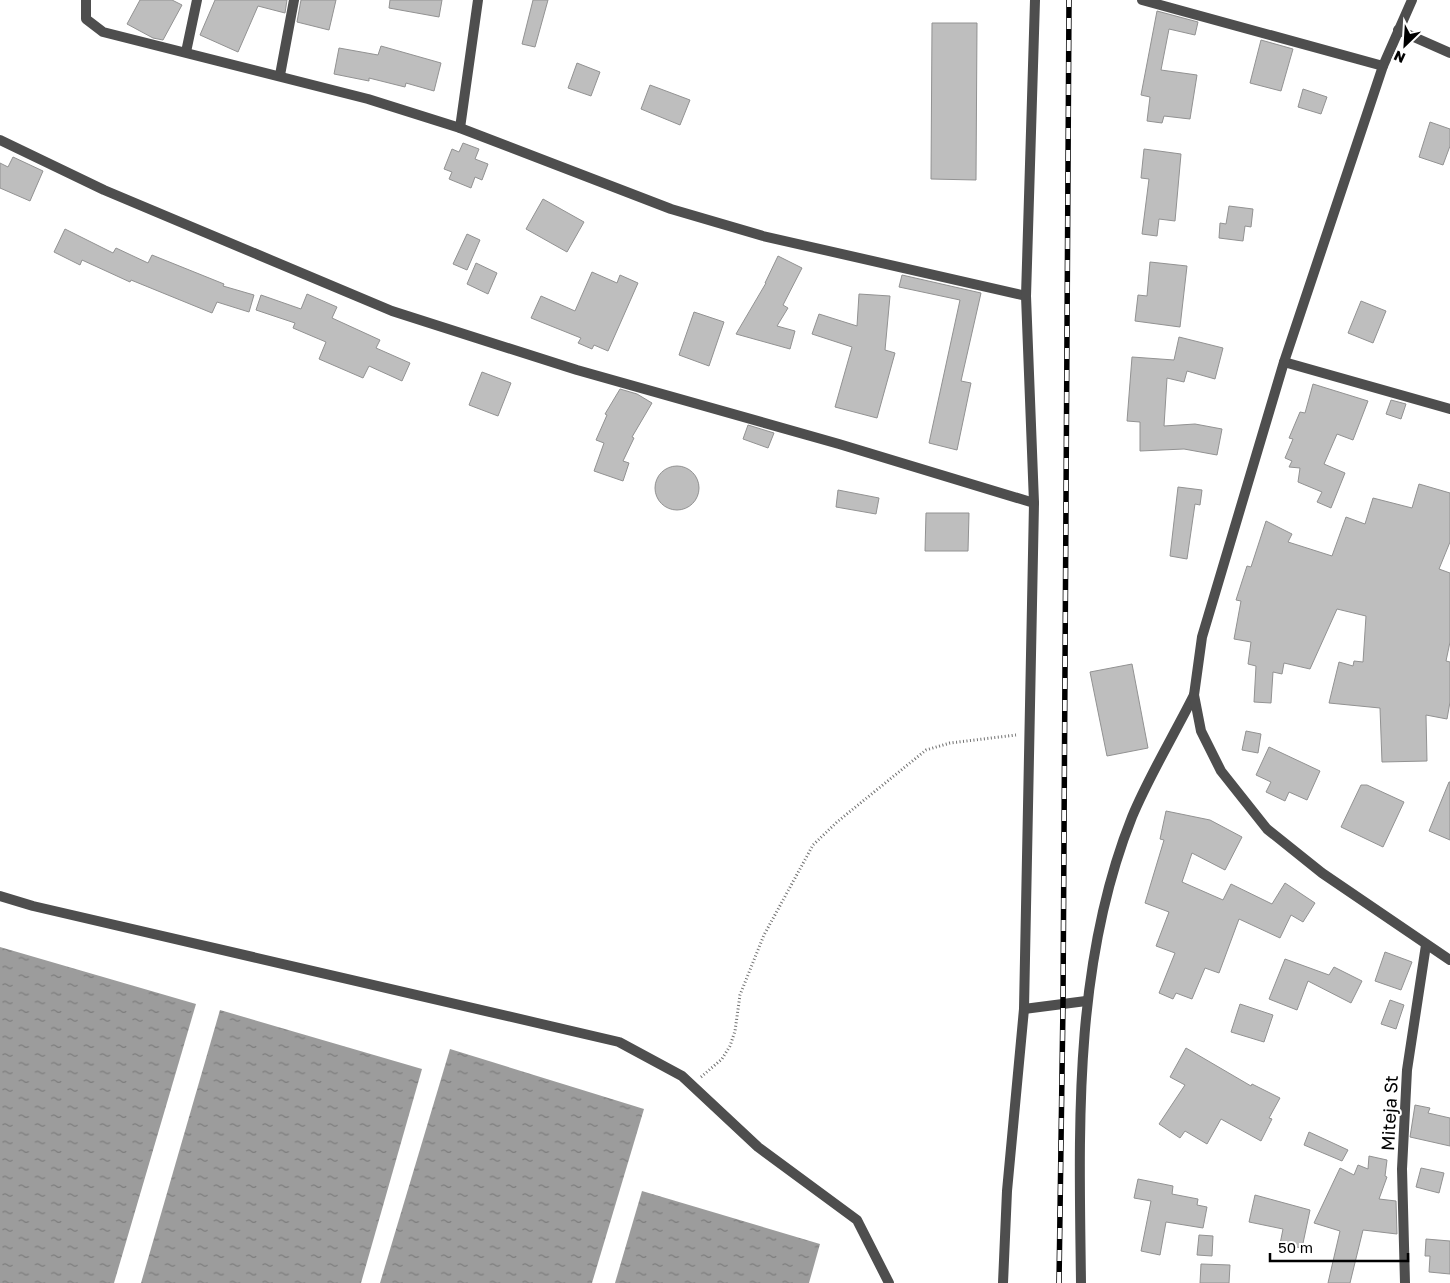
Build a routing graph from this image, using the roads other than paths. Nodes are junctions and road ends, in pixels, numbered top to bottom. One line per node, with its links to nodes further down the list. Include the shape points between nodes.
1 (86, 0): 9 (street, via 86,19 103,32)
2 (197, 0): 9 (street)
3 (294, 0): 12 (street)
4 (478, 0): 13 (street)
5 (1035, 0): 15 (street)
6 (1142, 0): 11 (street)
7 (1412, 0): 8 (street)
8 (1398, 30): 10 (street); 11 (street)
9 (186, 52): 12 (street)
10 (1450, 53)
11 (1383, 66): 16 (street)
12 (280, 76): 13 (street)
13 (460, 128): 15 (street, via 672,209 763,236)
14 (0, 140): 18 (street, via 104,190 392,311 576,370)
15 (1026, 296): 18 (street)
16 (1284, 362): 17 (street); 19 (street, via 1202,637)
17 (1450, 409)
18 (1034, 503): 24 (street)
19 (1194, 695): 21 (street, via 1201,731 1221,770 1267,829 1322,873); 23 (street, via 1133,816 1104,903)
20 (0, 896): 25 (street, via 619,1042 682,1076 758,1147 857,1220)
21 (1426, 945): 22 (street); 28 (street, Miteja St, via 1407,1070 1402,1169)
22 (1450, 960)
23 (1086, 1001): 24 (street); 27 (street, via 1079,1122)
24 (1024, 1009): 26 (street, via 1007,1190)
25 (889, 1283)
26 (1003, 1283)
27 (1081, 1283)
28 (1405, 1283)

